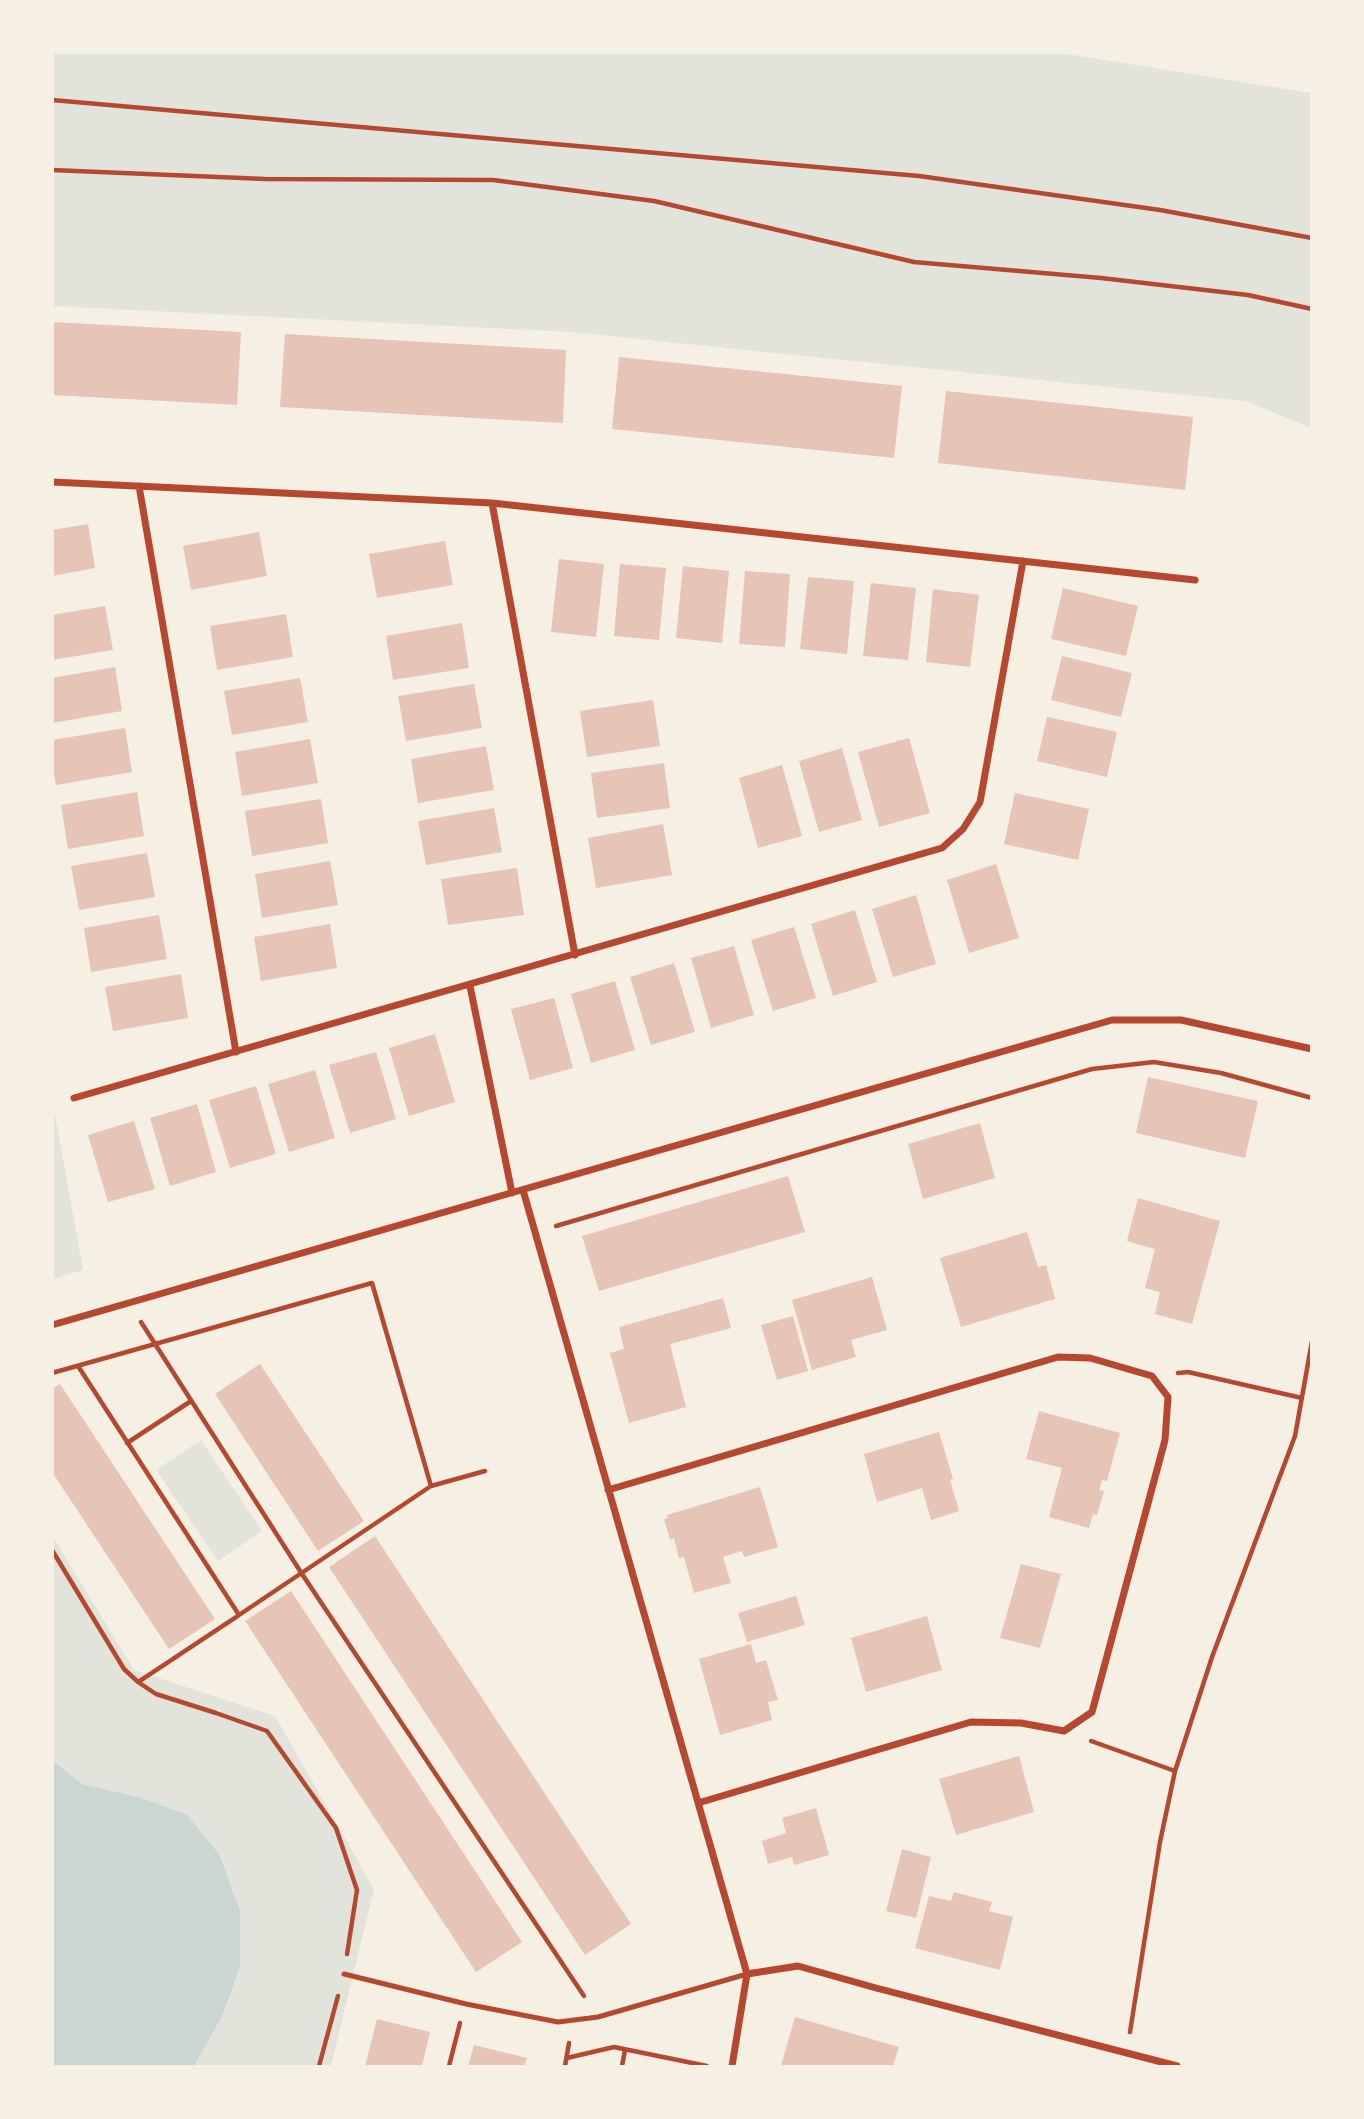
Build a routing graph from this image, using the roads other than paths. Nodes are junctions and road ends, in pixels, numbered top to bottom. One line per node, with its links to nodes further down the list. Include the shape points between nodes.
1 (52, 482): 2 (street)
2 (139, 486): 3 (street); 9 (street)
3 (492, 503): 4 (street); 6 (street)
4 (1023, 561): 5 (street); 6 (street, via 980,802 963,829 942,848)
5 (1195, 580)
6 (575, 955): 7 (street)
7 (470, 986): 9 (street); 12 (street)
8 (1311, 1049): 11 (street, via 1181,1020 1112,1020)
9 (236, 1052): 10 (street)
10 (74, 1098)
11 (523, 1190): 12 (street); 14 (street)
12 (513, 1193): 13 (street)
13 (52, 1325)
14 (608, 1490): 15 (street); 15 (street, via 1058,1357 1090,1358 1152,1376 1168,1397 1165,1440 1092,1712 1064,1731 1021,1723 971,1722)
15 (698, 1803): 17 (street)
16 (344, 1974): 17 (lane, via 558,2022 598,2017)
17 (747, 1974): 18 (street); 19 (street, via 798,1966)
18 (732, 2067)
19 (1177, 2067)

